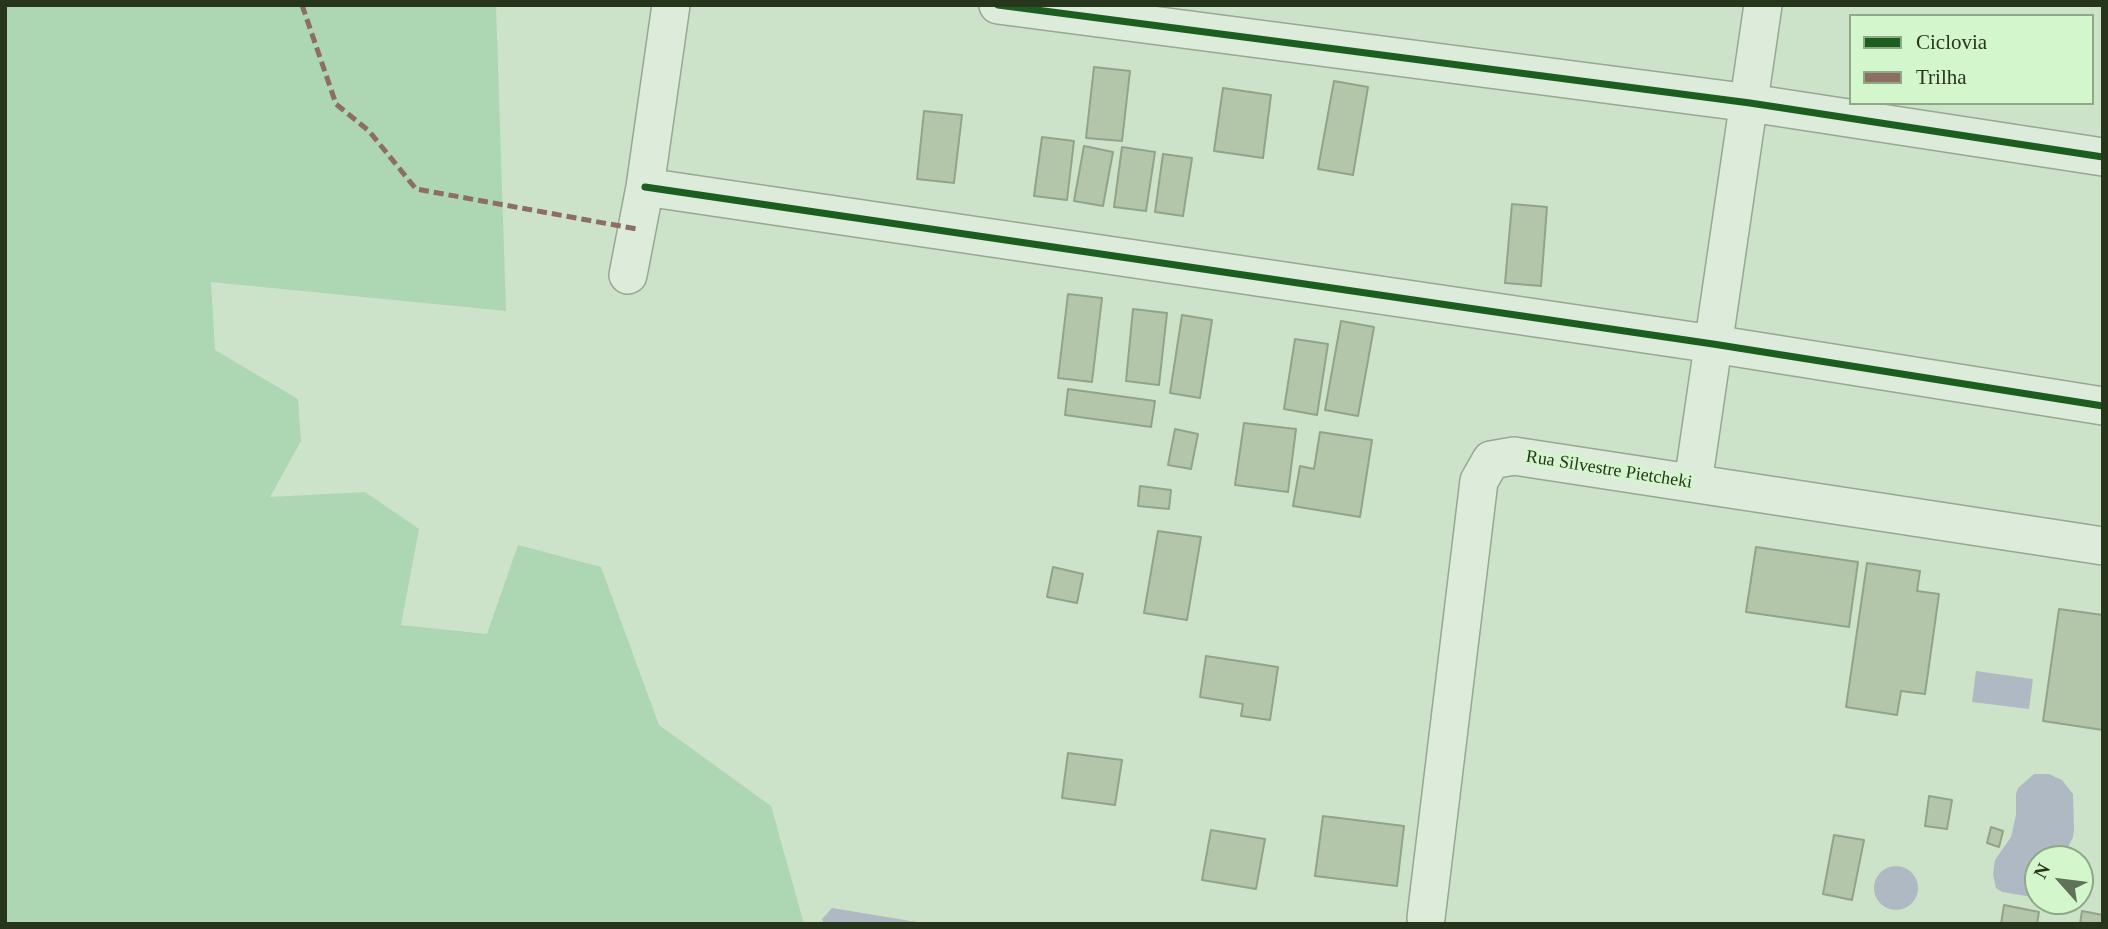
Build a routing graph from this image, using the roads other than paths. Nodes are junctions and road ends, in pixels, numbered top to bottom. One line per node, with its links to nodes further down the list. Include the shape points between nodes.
1 (671, 5): 6 (street)
2 (998, 5): 4 (street)
3 (1762, 5): 4 (street)
4 (1750, 103): 5 (street); 8 (street)
5 (2103, 157)
6 (645, 187): 7 (street); 8 (street)
7 (628, 275)
8 (1713, 344): 9 (street); 10 (street)
9 (2103, 406)
10 (1693, 483): 11 (street, Rua Silvestre Pietcheki); 12 (street, Rua Silvestre Pietcheki, via 1514,456 1491,460 1479,481)
11 (2103, 546)
12 (1426, 918)

